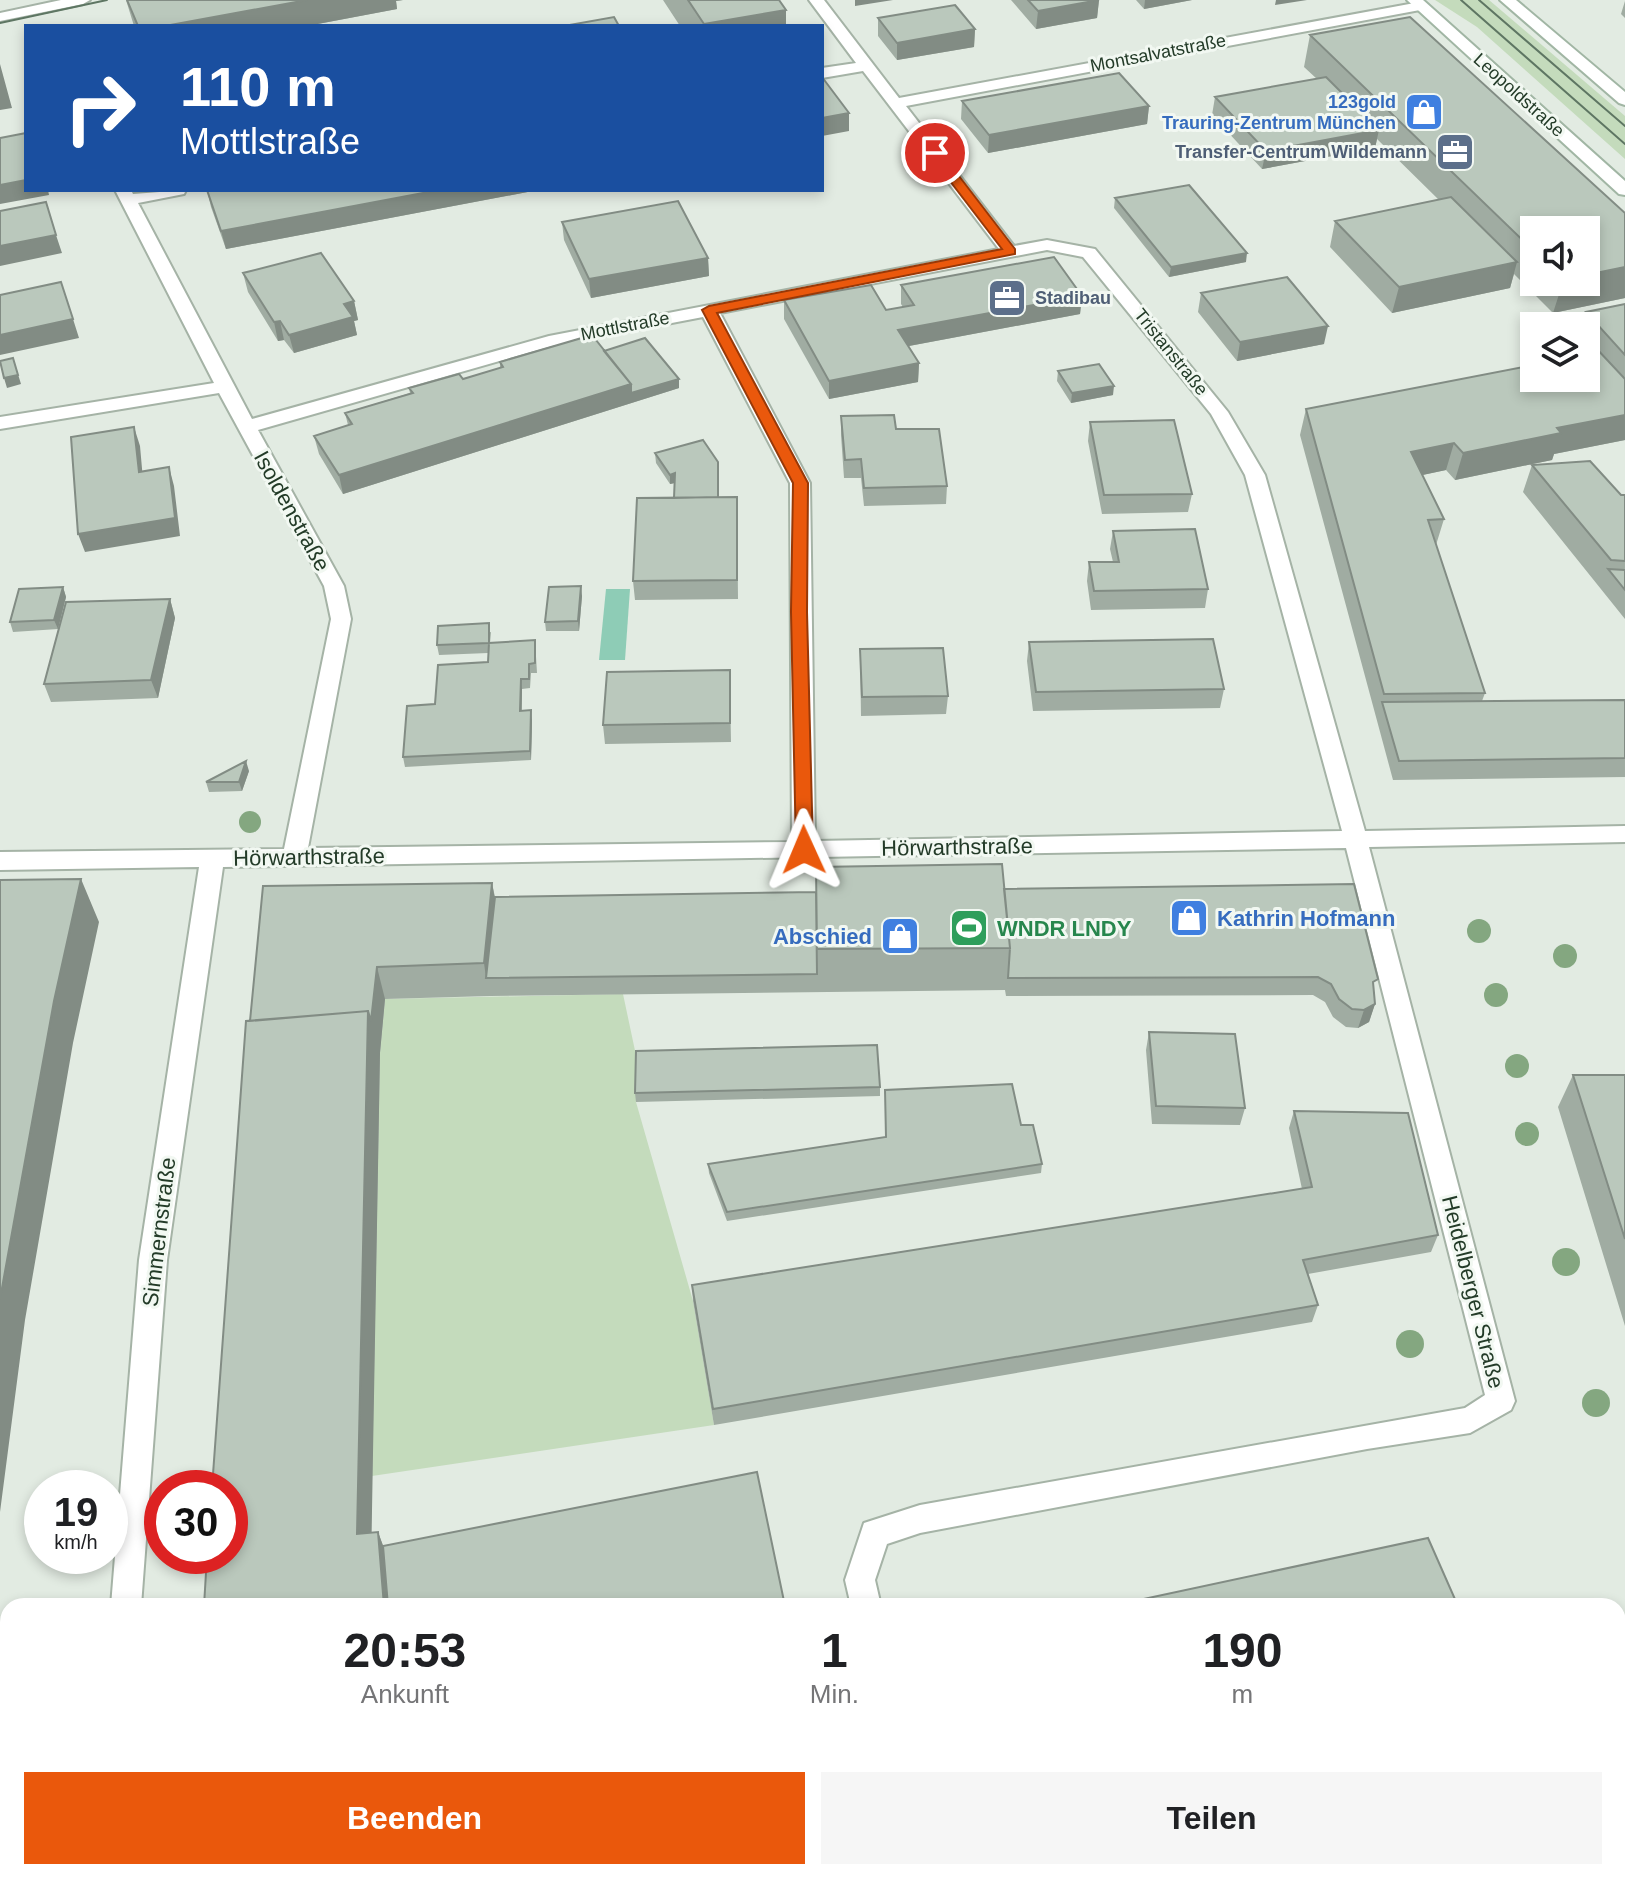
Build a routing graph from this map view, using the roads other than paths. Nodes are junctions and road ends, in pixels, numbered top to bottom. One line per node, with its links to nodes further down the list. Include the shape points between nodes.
1 (83, 0): 5 (street)
2 (816, 0): 7 (street)
3 (1507, 0): 9 (street)
4 (1417, 3): 10 (street, Montsalvatstraße); 11 (street, Leopoldstraße)
5 (64, 7): 6 (street)
6 (0, 17)
7 (865, 66): 8 (street); 10 (street)
8 (824, 73)
9 (1625, 100)
10 (897, 103): 14 (street)
11 (1625, 190)
12 (157, 192): 13 (street)
13 (125, 195): 16 (street, Isoldenstraße)
14 (1010, 252): 15 (street, Mottlstraße); 20 (street, Tristanstraße, via 1047,245 1089,253 1219,412 1255,475)
15 (709, 310): 18 (street, Mottlstraße, via 549,341); 21 (street, via 800,483)
16 (225, 387): 17 (street); 18 (street, Isoldenstraße)
17 (0, 423)
18 (246, 427): 22 (street, Isoldenstraße, via 334,586 341,619)
19 (1625, 834): 20 (street, Hörwarthstraße)
20 (1356, 839): 21 (street, Hörwarthstraße); 26 (street, Heidelberger Straße, via 1501,1401 1470,1420 920,1519 875,1533 860,1580)
21 (804, 850): 22 (street, Hörwarthstraße)
22 (294, 858): 23 (street, Hörwarthstraße)
23 (212, 859): 24 (street, Hörwarthstraße); 25 (street, Simmernstraße, via 153,1260)
24 (0, 861)
25 (127, 1598)
26 (864, 1598)

